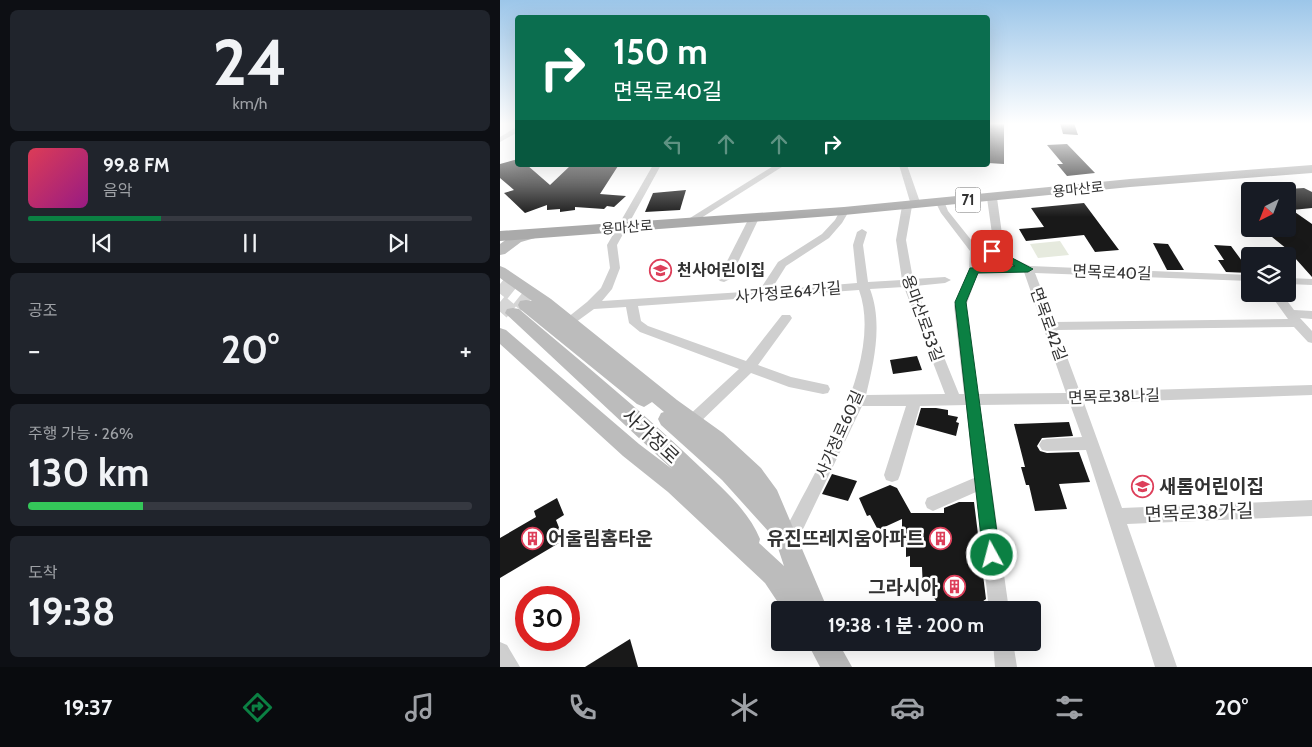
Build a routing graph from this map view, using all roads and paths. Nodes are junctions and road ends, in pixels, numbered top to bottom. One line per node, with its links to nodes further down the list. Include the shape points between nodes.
1 (656, 167): 11 (street)
2 (778, 167): 10 (street)
3 (903, 167): 7 (street)
4 (1312, 169): 5 (main road, 용마산로 / 71)
5 (992, 198): 6 (main road, 용마산로 / 71); 16 (street, 면목로42길, via 998,241 992,252)
6 (941, 203): 7 (main road, 용마산로 / 71); 17 (street, via 975,250)
7 (912, 205): 8 (main road, 용마산로 / 71); 23 (street, 용마산로53길, via 901,240)
8 (844, 211): 9 (main road, 용마산로 / 71); 26 (street, via 832,231 796,252 780,266)
9 (754, 218): 10 (main road, 용마산로 / 71); 20 (street)
10 (687, 223): 11 (main road, 용마산로 / 71)
11 (623, 227): 13 (main road, 용마산로 / 71); 29 (street, via 612,246 614,268 611,281)
12 (862, 232): 25 (street, 사가정로60길, via 858,245)
13 (539, 233): 14 (main road, 용마산로 / 71); 15 (main road, via 516,239)
14 (500, 236)
15 (500, 251)
16 (1028, 269): 17 (street, 면목로40길); 19 (street, 면목로40길); 34 (street, 면목로42길)
17 (974, 270): 41 (street, via 960,306)
18 (500, 271): 33 (main road)
19 (1241, 278)
20 (724, 279)
21 (945, 280): 23 (street, 사가정로64가길)
22 (1296, 281): 24 (street)
23 (908, 282): 25 (street, 사가정로64가길); 40 (street, 용마산로53길)
24 (1312, 282)
25 (864, 285): 26 (street, 사가정로64가길); 44 (street, 사가정로60길, via 869,301 870,328 867,364)
26 (763, 294): 28 (street, 사가정로64가길)
27 (1282, 302): 32 (street)
28 (631, 303): 29 (street, 사가정로64가길); 37 (street, via 635,323 640,327)
29 (591, 305): 33 (street)
30 (1312, 315): 32 (street)
31 (786, 318): 37 (street)
32 (1294, 319): 34 (street); 36 (street)
33 (568, 322): 45 (main road)
34 (1050, 326): 42 (street, 면목로42길)
35 (500, 334): 54 (main road)
36 (1312, 338)
37 (749, 367): 38 (street, via 790,382); 45 (street)
38 (823, 388)
39 (1312, 390): 42 (street, 면목로38나길)
40 (953, 398): 41 (street, 면목로38나길); 43 (street, 면목로38나길)
41 (972, 398): 42 (street, 면목로38나길); 49 (street)
42 (1076, 398): 46 (street, 면목로42길)
43 (915, 400): 44 (street, 면목로38나길); 48 (street)
44 (856, 401): 53 (street, 사가정로60길)
45 (691, 422): 53 (main road, via 715,439 753,475 770,498)
46 (1092, 443): 47 (street); 52 (street, 면목로42길)
47 (1047, 445)
48 (892, 475)
49 (982, 482): 50 (street); 57 (street)
50 (933, 504)
51 (1312, 508): 52 (street, 면목로38가길)
52 (1117, 516): 62 (street, 면목로42길)
53 (783, 534): 54 (main road, 사가정로, via 730,473 688,436 520,309 718,500); 56 (main road)
54 (774, 574): 55 (main road)
55 (793, 601)
56 (810, 601)
57 (998, 601)
58 (1004, 651): 61 (street)
59 (500, 652): 60 (street)
60 (509, 667)
61 (1006, 667)
62 (1166, 667)

